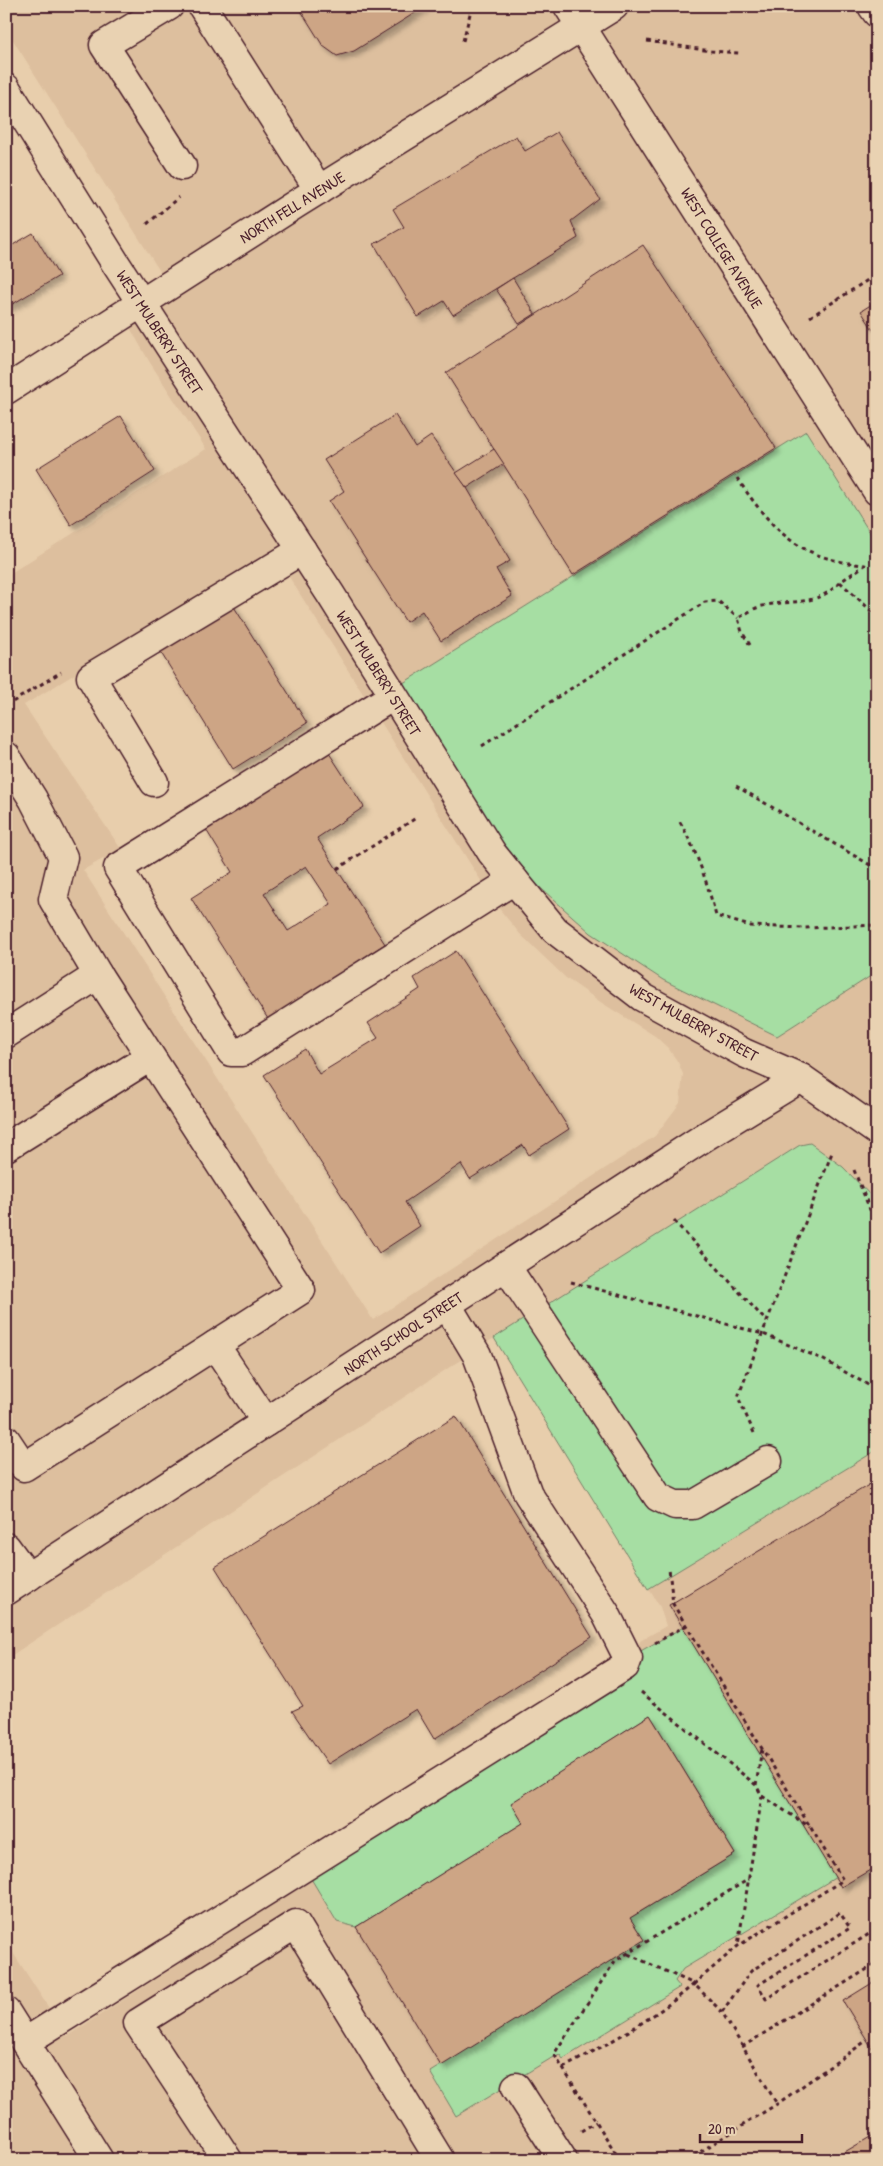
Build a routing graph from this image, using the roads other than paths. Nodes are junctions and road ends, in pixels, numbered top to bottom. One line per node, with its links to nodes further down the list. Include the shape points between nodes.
1 (168, 6): 8 (main road, via 104,45)
2 (202, 6): 9 (main road)
3 (614, 6): 6 (main road, NORTH FELL AVENUE)
4 (872, 6): 5 (main road)
5 (877, 13)
6 (574, 17): 9 (main road, NORTH FELL AVENUE); 12 (main road, WEST COLLEGE AVENUE)
7 (6, 88): 10 (main road, WEST MULBERRY STREET)
8 (182, 166)
9 (319, 190): 10 (main road, NORTH FELL AVENUE)
10 (142, 304): 11 (main road, NORTH FELL AVENUE); 13 (main road, WEST MULBERRY STREET)
11 (6, 390)
12 (877, 491)
13 (302, 550): 14 (main road, WEST MULBERRY STREET); 16 (main road, via 91,677)
14 (393, 696): 17 (main road, WEST MULBERRY STREET, via 492,853); 17 (main road, via 118,868 231,1052 242,1052)
15 (6, 756): 18 (main road, via 64,857 52,899)
16 (154, 782)
17 (514, 880): 21 (main road, WEST MULBERRY STREET, via 555,930 642,997 744,1053)
18 (98, 975): 19 (main road); 20 (main road)
19 (6, 1034)
20 (150, 1057): 23 (main road); 26 (main road, via 301,1290)
21 (801, 1078): 22 (main road, WEST MULBERRY STREET); 24 (main road, NORTH SCHOOL STREET)
22 (877, 1131)
23 (6, 1147)
24 (506, 1266): 25 (main road, NORTH SCHOOL STREET); 29 (main road, via 658,1497 675,1505 693,1505)
25 (447, 1305): 27 (main road, NORTH SCHOOL STREET); 33 (main road, via 477,1355 528,1494 606,1614 628,1658 621,1669)
26 (215, 1345): 27 (main road); 28 (main road, via 24,1467)
27 (266, 1422): 31 (main road, NORTH SCHOOL STREET)
28 (6, 1440)
29 (768, 1461)
30 (6, 1547): 31 (main road)
31 (17, 1584)
32 (8, 2017): 33 (main road)
33 (25, 2042): 36 (main road)
34 (516, 2087): 35 (main road)
35 (551, 2156)
36 (99, 2160)
37 (228, 2160): 38 (main road, via 138,2023 296,1924)
38 (440, 2160)

